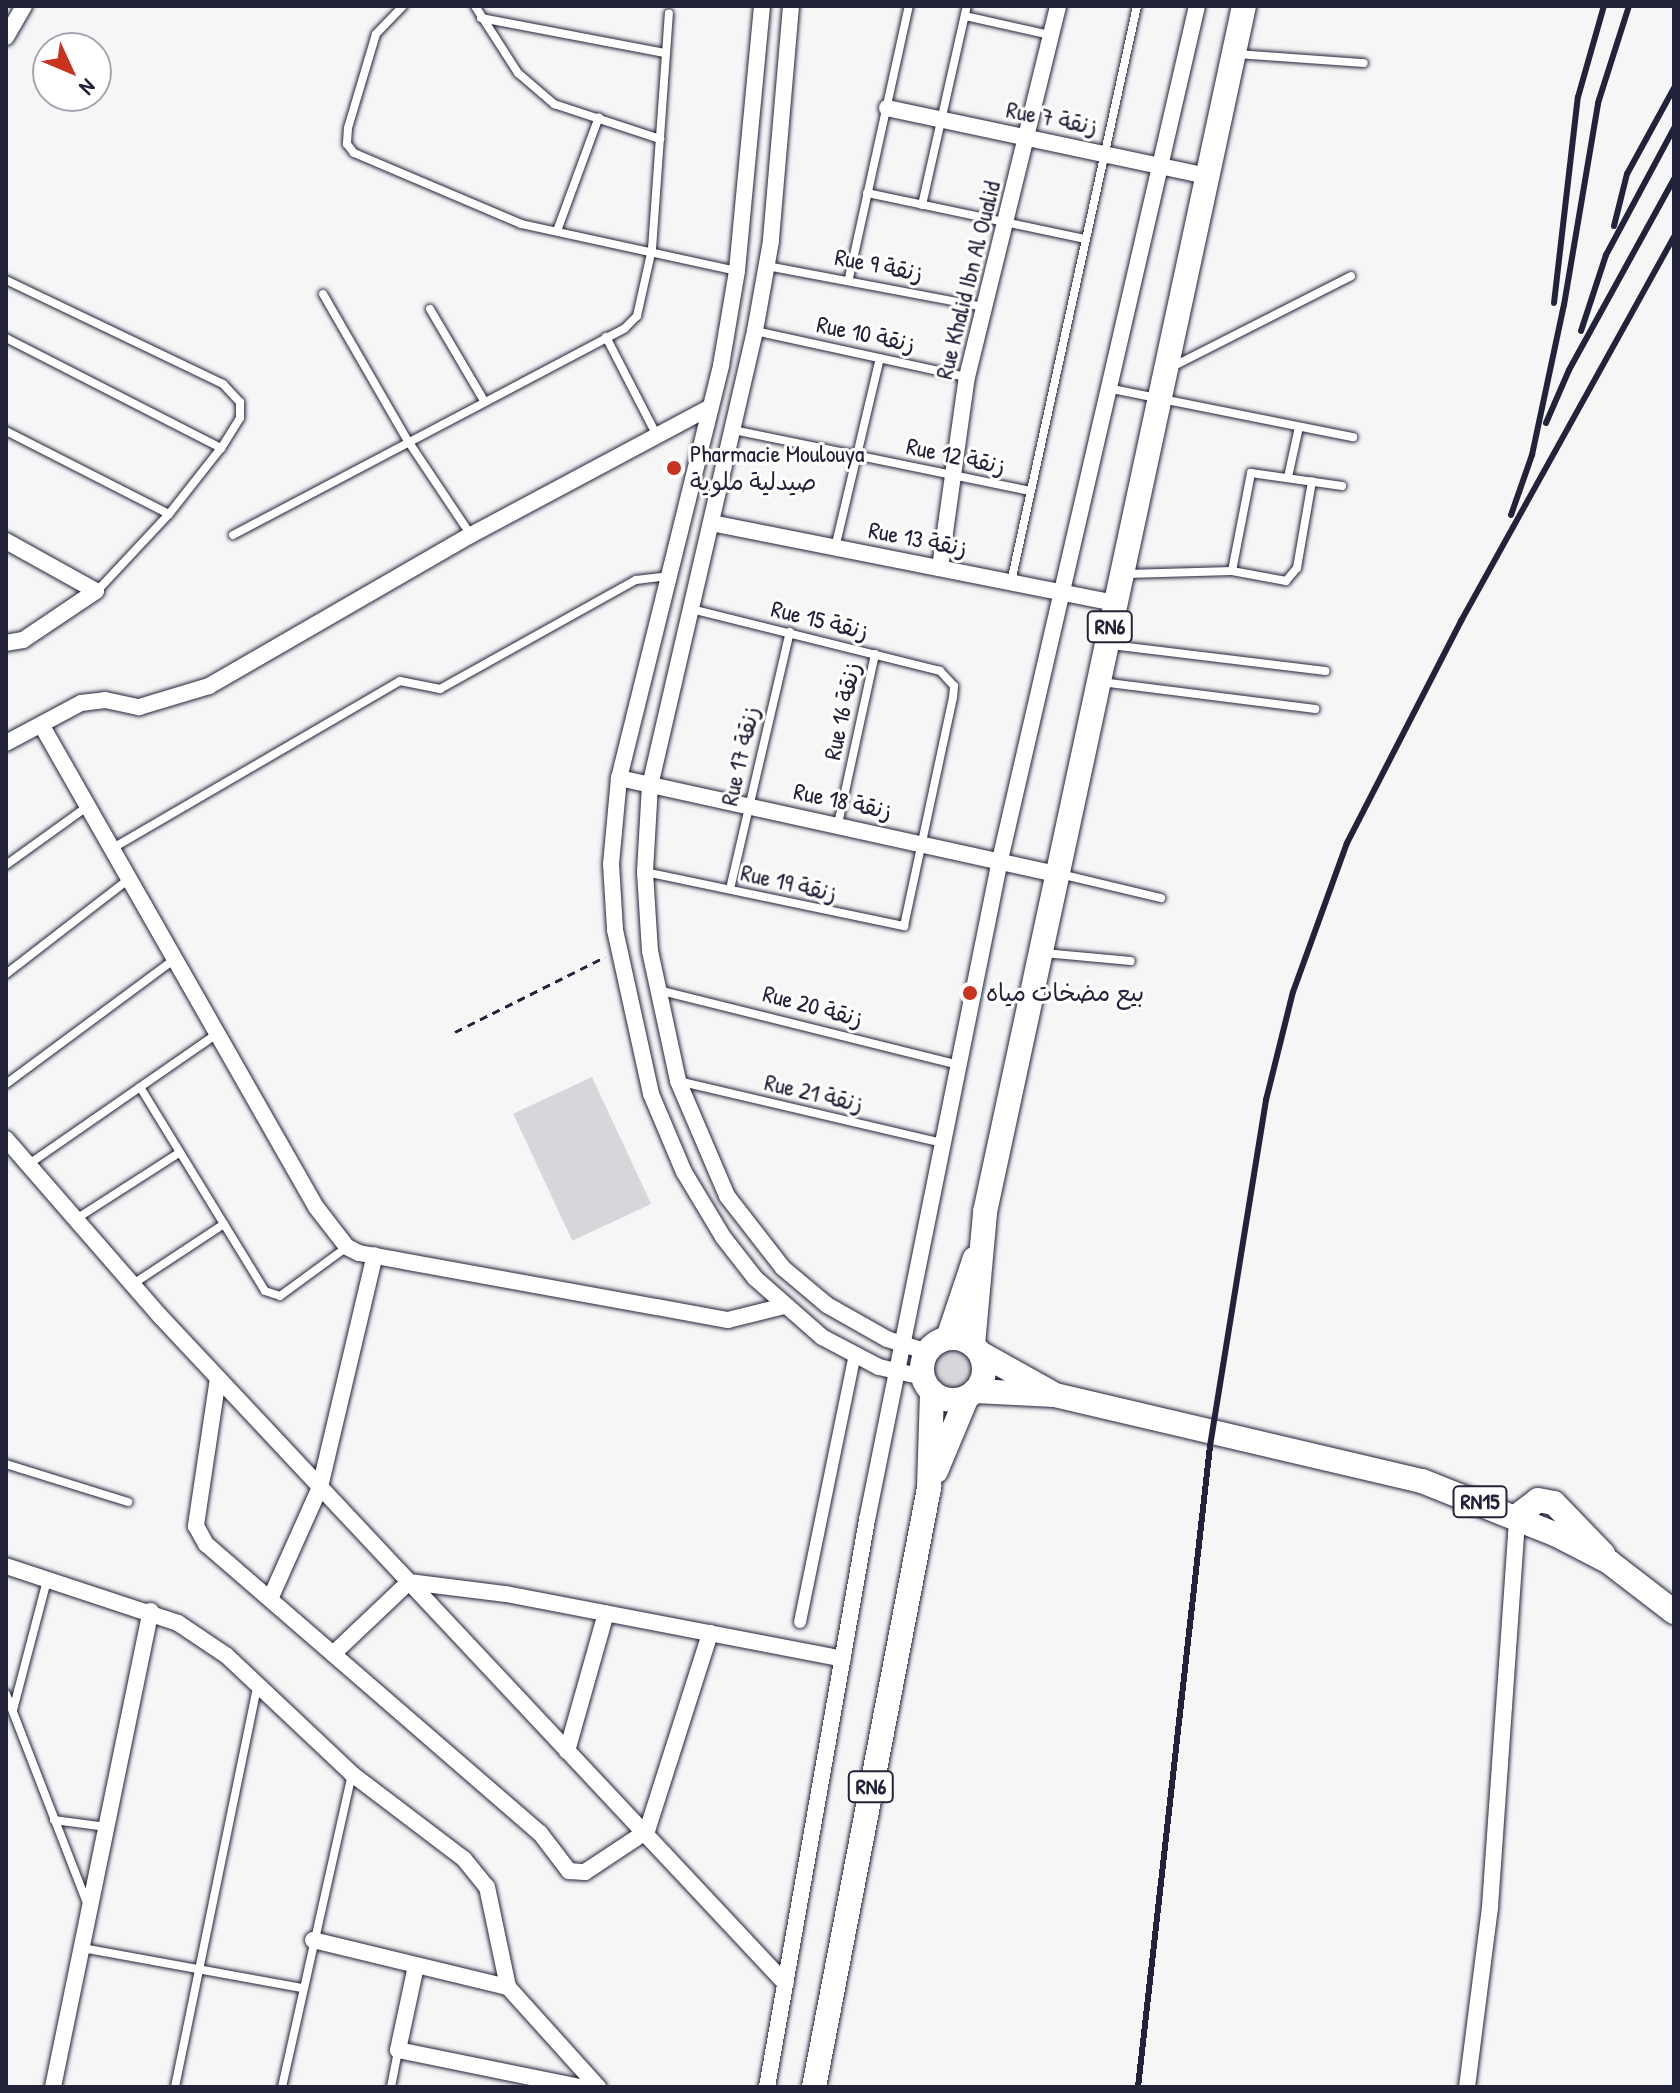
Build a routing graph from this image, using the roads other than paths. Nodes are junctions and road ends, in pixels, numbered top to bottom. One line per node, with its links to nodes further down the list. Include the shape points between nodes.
1 (24, 6): 15 (street)
2 (403, 6): 30 (lane, via 376,34 347,144 377,166 521,224)
3 (475, 6): 13 (lane)
4 (762, 6): 34 (street)
5 (791, 6): 33 (street)
6 (909, 6): 19 (lane)
7 (1058, 6): 14 (street, Rue Khalid Ibn Al Oualid)
8 (1137, 6): 24 (lane)
9 (1197, 6): 25 (street)
10 (1244, 6): 17 (main road, RN6)
11 (966, 11): 14 (lane); 21 (lane)
12 (669, 14): 16 (lane)
13 (481, 18): 16 (lane); 20 (lane, via 535,89 554,104)
14 (1051, 35): 22 (street, Rue Khalid Ibn Al Oualid)
15 (6, 37)
16 (665, 53): 23 (lane)
17 (1234, 53): 18 (lane); 26 (main road, RN6)
18 (1364, 63)
19 (887, 108): 21 (street, Rue 7 زنقة); 27 (lane)
20 (599, 117): 23 (lane); 30 (lane)
21 (941, 122): 22 (street, Rue 7 زنقة); 28 (lane)
22 (1029, 138): 24 (street, Rue 7 زنقة); 29 (street, Rue Khalid Ibn Al Oualid)
23 (660, 139): 32 (lane)
24 (1104, 153): 25 (street, Rue 7 زنقة); 31 (lane)
25 (1162, 165): 26 (street, Rue 7 زنقة); 47 (street)
26 (1207, 176): 45 (main road, RN6)
27 (867, 193): 28 (lane); 36 (lane)
28 (922, 205): 29 (lane)
29 (1005, 224): 31 (lane); 39 (street, Rue Khalid Ibn Al Oualid)
30 (557, 231): 32 (lane)
31 (1085, 239): 63 (lane)
32 (652, 249): 34 (lane); 42 (lane, via 637,316)
33 (766, 265): 36 (lane, Rue 9 زنقة); 41 (street)
34 (737, 271): 50 (street)
35 (1351, 276): 45 (lane)
36 (849, 278): 39 (lane, Rue 9 زنقة)
37 (6, 280): 57 (lane, via 231,388 240,402 240,418)
38 (323, 294): 56 (lane)
39 (983, 307): 46 (street, Rue Khalid Ibn Al Oualid)
40 (430, 309): 49 (lane)
41 (755, 331): 44 (lane, Rue 10 زنقة); 52 (street)
42 (606, 337): 49 (lane); 54 (lane)
43 (6, 338): 57 (lane)
44 (880, 358): 46 (lane, Rue 10 زنقة); 58 (lane)
45 (1163, 371): 48 (main road, RN6)
46 (967, 377): 59 (street, Rue Khalid Ibn Al Oualid)
47 (1112, 389): 48 (lane); 76 (street)
48 (1158, 398): 51 (lane); 72 (main road, RN6)
49 (483, 399): 56 (lane)
50 (709, 408): 54 (street); 73 (street)
51 (1299, 427): 55 (lane); 60 (lane)
52 (733, 430): 58 (lane, Rue 12 زنقة); 65 (street)
53 (6, 431): 64 (lane)
54 (656, 434): 67 (street)
55 (1353, 437)
56 (408, 441): 66 (lane); 67 (lane)
57 (221, 448): 64 (lane)
58 (857, 456): 59 (lane, Rue 12 زنقة); 69 (lane)
59 (953, 476): 63 (lane, Rue 12 زنقة); 70 (street, Rue Khalid Ibn Al Oualid)
60 (1288, 477): 61 (lane); 71 (lane, via 1255,471 1248,477)
61 (1312, 481): 62 (lane); 71 (lane, via 1294,575 1286,581)
62 (1342, 486)
63 (1029, 491): 74 (lane)
64 (169, 514): 75 (lane)
65 (711, 523): 69 (street, Rue 13 زنقة); 78 (street)
66 (233, 535)
67 (471, 535): 86 (street, via 195,692 139,707 105,700 81,703)
68 (6, 541): 75 (street)
69 (835, 548): 70 (street, Rue 13 زنقة)
70 (940, 568): 74 (street, Rue 13 زنقة)
71 (1232, 571): 72 (lane)
72 (1121, 574): 77 (main road, RN6)
73 (673, 576): 88 (street); 94 (lane, via 636,580 440,689 400,681)
74 (1011, 582): 76 (street, Rue 13 زنقة)
75 (96, 591): 80 (street, via 23,640)
76 (1064, 593): 77 (street, Rue 13 زنقة); 95 (street)
77 (1115, 603): 81 (main road, RN6)
78 (690, 609): 79 (lane, Rue 15 زنقة); 89 (street)
79 (790, 632): 82 (lane, Rue 15 زنقة); 91 (lane, Rue 17 زنقة)
80 (6, 643)
81 (1106, 644): 83 (lane); 84 (main road, RN6)
82 (875, 654): 92 (lane, Rue 16 زنقة); 93 (lane, Rue 15 زنقة, via 940,671 954,686)
83 (1325, 671)
84 (1096, 682): 85 (lane); 98 (main road, RN6)
85 (1315, 709)
86 (42, 726): 87 (street); 90 (street)
87 (6, 743)
88 (619, 778): 89 (street, Rue 18 زنقة); 122 (street, via 611,864 619,954 638,1048 666,1136 723,1237)
89 (650, 785): 91 (street, Rue 18 زنقة); 97 (street)
90 (89, 806): 94 (street); 96 (lane)
91 (749, 806): 92 (street, Rue 18 زنقة); 100 (lane, Rue 17 زنقة)
92 (838, 824): 93 (street, Rue 18 زنقة)
93 (925, 843): 95 (street, Rue 18 زنقة); 100 (lane, Rue 19 زنقة, via 911,908 904,926 896,928)
94 (113, 848): 99 (street)
95 (1000, 860): 98 (street, Rue 18 زنقة); 108 (street)
96 (6, 865)
97 (645, 872): 100 (lane, Rue 19 زنقة); 106 (street)
98 (1057, 874): 101 (lane); 102 (main road, RN6)
99 (130, 879): 103 (street); 105 (lane)
100 (730, 889)
101 (1161, 898)
102 (1041, 953): 104 (lane); 119 (main road, RN6)
103 (175, 959): 107 (street); 110 (lane)
104 (1131, 961)
105 (6, 974)
106 (657, 990): 108 (lane, Rue 20 زنقة); 109 (street)
107 (217, 1033): 111 (lane); 118 (street, via 327,1225)
108 (958, 1065): 113 (street)
109 (678, 1081): 113 (lane, Rue 21 زنقة); 124 (street, via 727,1196 783,1268 827,1305)
110 (6, 1084)
111 (140, 1087): 114 (lane); 115 (lane)
112 (6, 1139): 115 (street)
113 (942, 1143): 124 (street)
114 (179, 1153): 116 (lane); 117 (lane)
115 (29, 1164): 116 (street)
116 (76, 1219): 121 (street)
117 (224, 1224): 118 (lane, via 257,1282 274,1296); 121 (lane)
118 (347, 1247): 120 (street)
119 (979, 1249): 123 (main road, RN6); 125 (main road, RN6)
120 (375, 1255): 122 (street, via 728,1320); 133 (street)
121 (133, 1284): 128 (street)
122 (784, 1306): 127 (street, via 835,1345)
123 (948, 1338): 124 (main road); 125 (main road)
124 (916, 1348): 127 (street); 129 (main road, RN6)
125 (976, 1349): 130 (main road, RN6, via 983,1377); 131 (main road, RN15)
126 (854, 1360): 144 (street)
127 (898, 1374): 129 (street); 147 (street)
128 (218, 1378): 133 (street); 140 (street, via 196,1526 206,1544)
129 (928, 1385): 130 (main road, via 949,1400); 134 (main road, RN6)
130 (971, 1394): 131 (main road, RN15); 134 (main road, RN6)
131 (1055, 1395): 136 (main road, RN15, via 1367,1465)
132 (6, 1464): 135 (lane)
133 (320, 1487): 139 (street); 140 (street)
134 (929, 1488): 172 (main road, RN6)
135 (128, 1502)
136 (1517, 1516): 142 (main road, RN15, via 1609,1562); 173 (street, via 1490,1907)
137 (6, 1566): 138 (street)
138 (47, 1579): 141 (street); 150 (lane)
139 (409, 1582): 143 (street); 146 (street); 151 (street)
140 (270, 1599): 146 (street)
141 (151, 1611): 148 (street, via 214,1647); 154 (street)
142 (1674, 1612)
143 (606, 1613): 145 (street); 151 (street)
144 (800, 1622)
145 (710, 1633): 147 (street); 155 (street)
146 (333, 1654): 155 (street, via 540,1833 569,1871 585,1872)
147 (843, 1659): 161 (street)
148 (258, 1684): 152 (street); 160 (lane)
149 (6, 1694): 150 (lane)
150 (13, 1711): 153 (lane)
151 (567, 1751): 155 (street)
152 (352, 1774): 157 (lane); 162 (street, via 480,1875 490,1898)
153 (54, 1820): 154 (lane); 156 (lane)
154 (107, 1827): 156 (street)
155 (647, 1831): 161 (street)
156 (90, 1910): 158 (street)
157 (313, 1940): 159 (street); 163 (lane)
158 (82, 1948): 160 (lane); 165 (street)
159 (416, 1966): 162 (street); 164 (street)
160 (196, 1970): 163 (lane); 166 (lane)
161 (786, 1984): 171 (street)
162 (508, 1987): 170 (street)
163 (303, 1988): 167 (lane)
164 (398, 2050): 168 (lane); 169 (street)
165 (53, 2087)
166 (175, 2087)
167 (282, 2087)
168 (391, 2087)
169 (580, 2087)
170 (598, 2087)
171 (767, 2087)
172 (814, 2087)
173 (1467, 2087)

